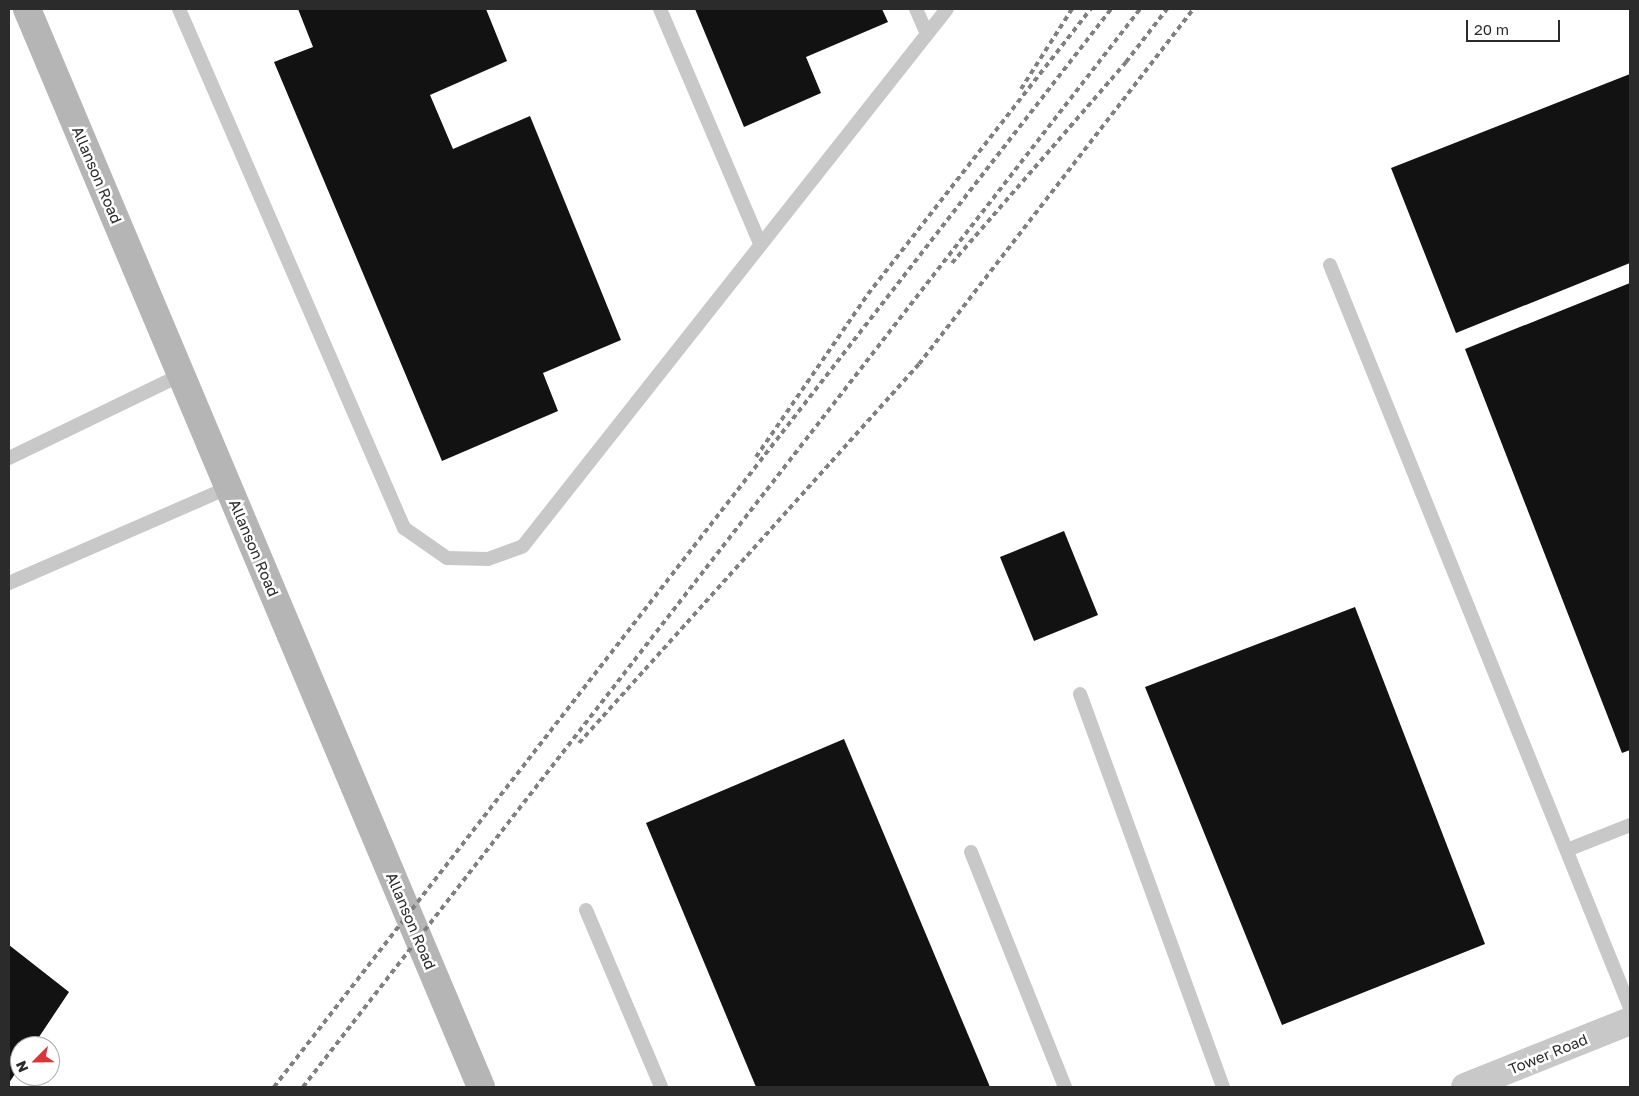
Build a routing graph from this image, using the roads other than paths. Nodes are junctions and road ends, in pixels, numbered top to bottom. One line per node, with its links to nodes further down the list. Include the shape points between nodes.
1 (27, 9): 9 (street, Allanson Road)
2 (179, 9): 7 (lane, via 404,528 447,558 488,559 523,546)
3 (660, 9): 7 (lane)
4 (916, 9): 6 (lane)
5 (947, 9): 6 (lane)
6 (927, 34): 7 (lane)
7 (760, 244)
8 (1330, 265): 15 (lane)
9 (181, 375): 10 (lane); 11 (street, Allanson Road)
10 (9, 458)
11 (228, 488): 12 (lane); 21 (street, Allanson Road)
12 (9, 583)
13 (1080, 694): 24 (lane)
14 (1630, 825): 15 (lane)
15 (1566, 850): 18 (lane)
16 (971, 852): 23 (lane)
17 (586, 910): 22 (lane)
18 (1630, 1008)
19 (1630, 1021): 20 (street, Tower Road)
20 (1494, 1082): 25 (street, Tower Road)
21 (481, 1087)
22 (661, 1087)
23 (1064, 1087)
24 (1223, 1087)
25 (1465, 1087)

